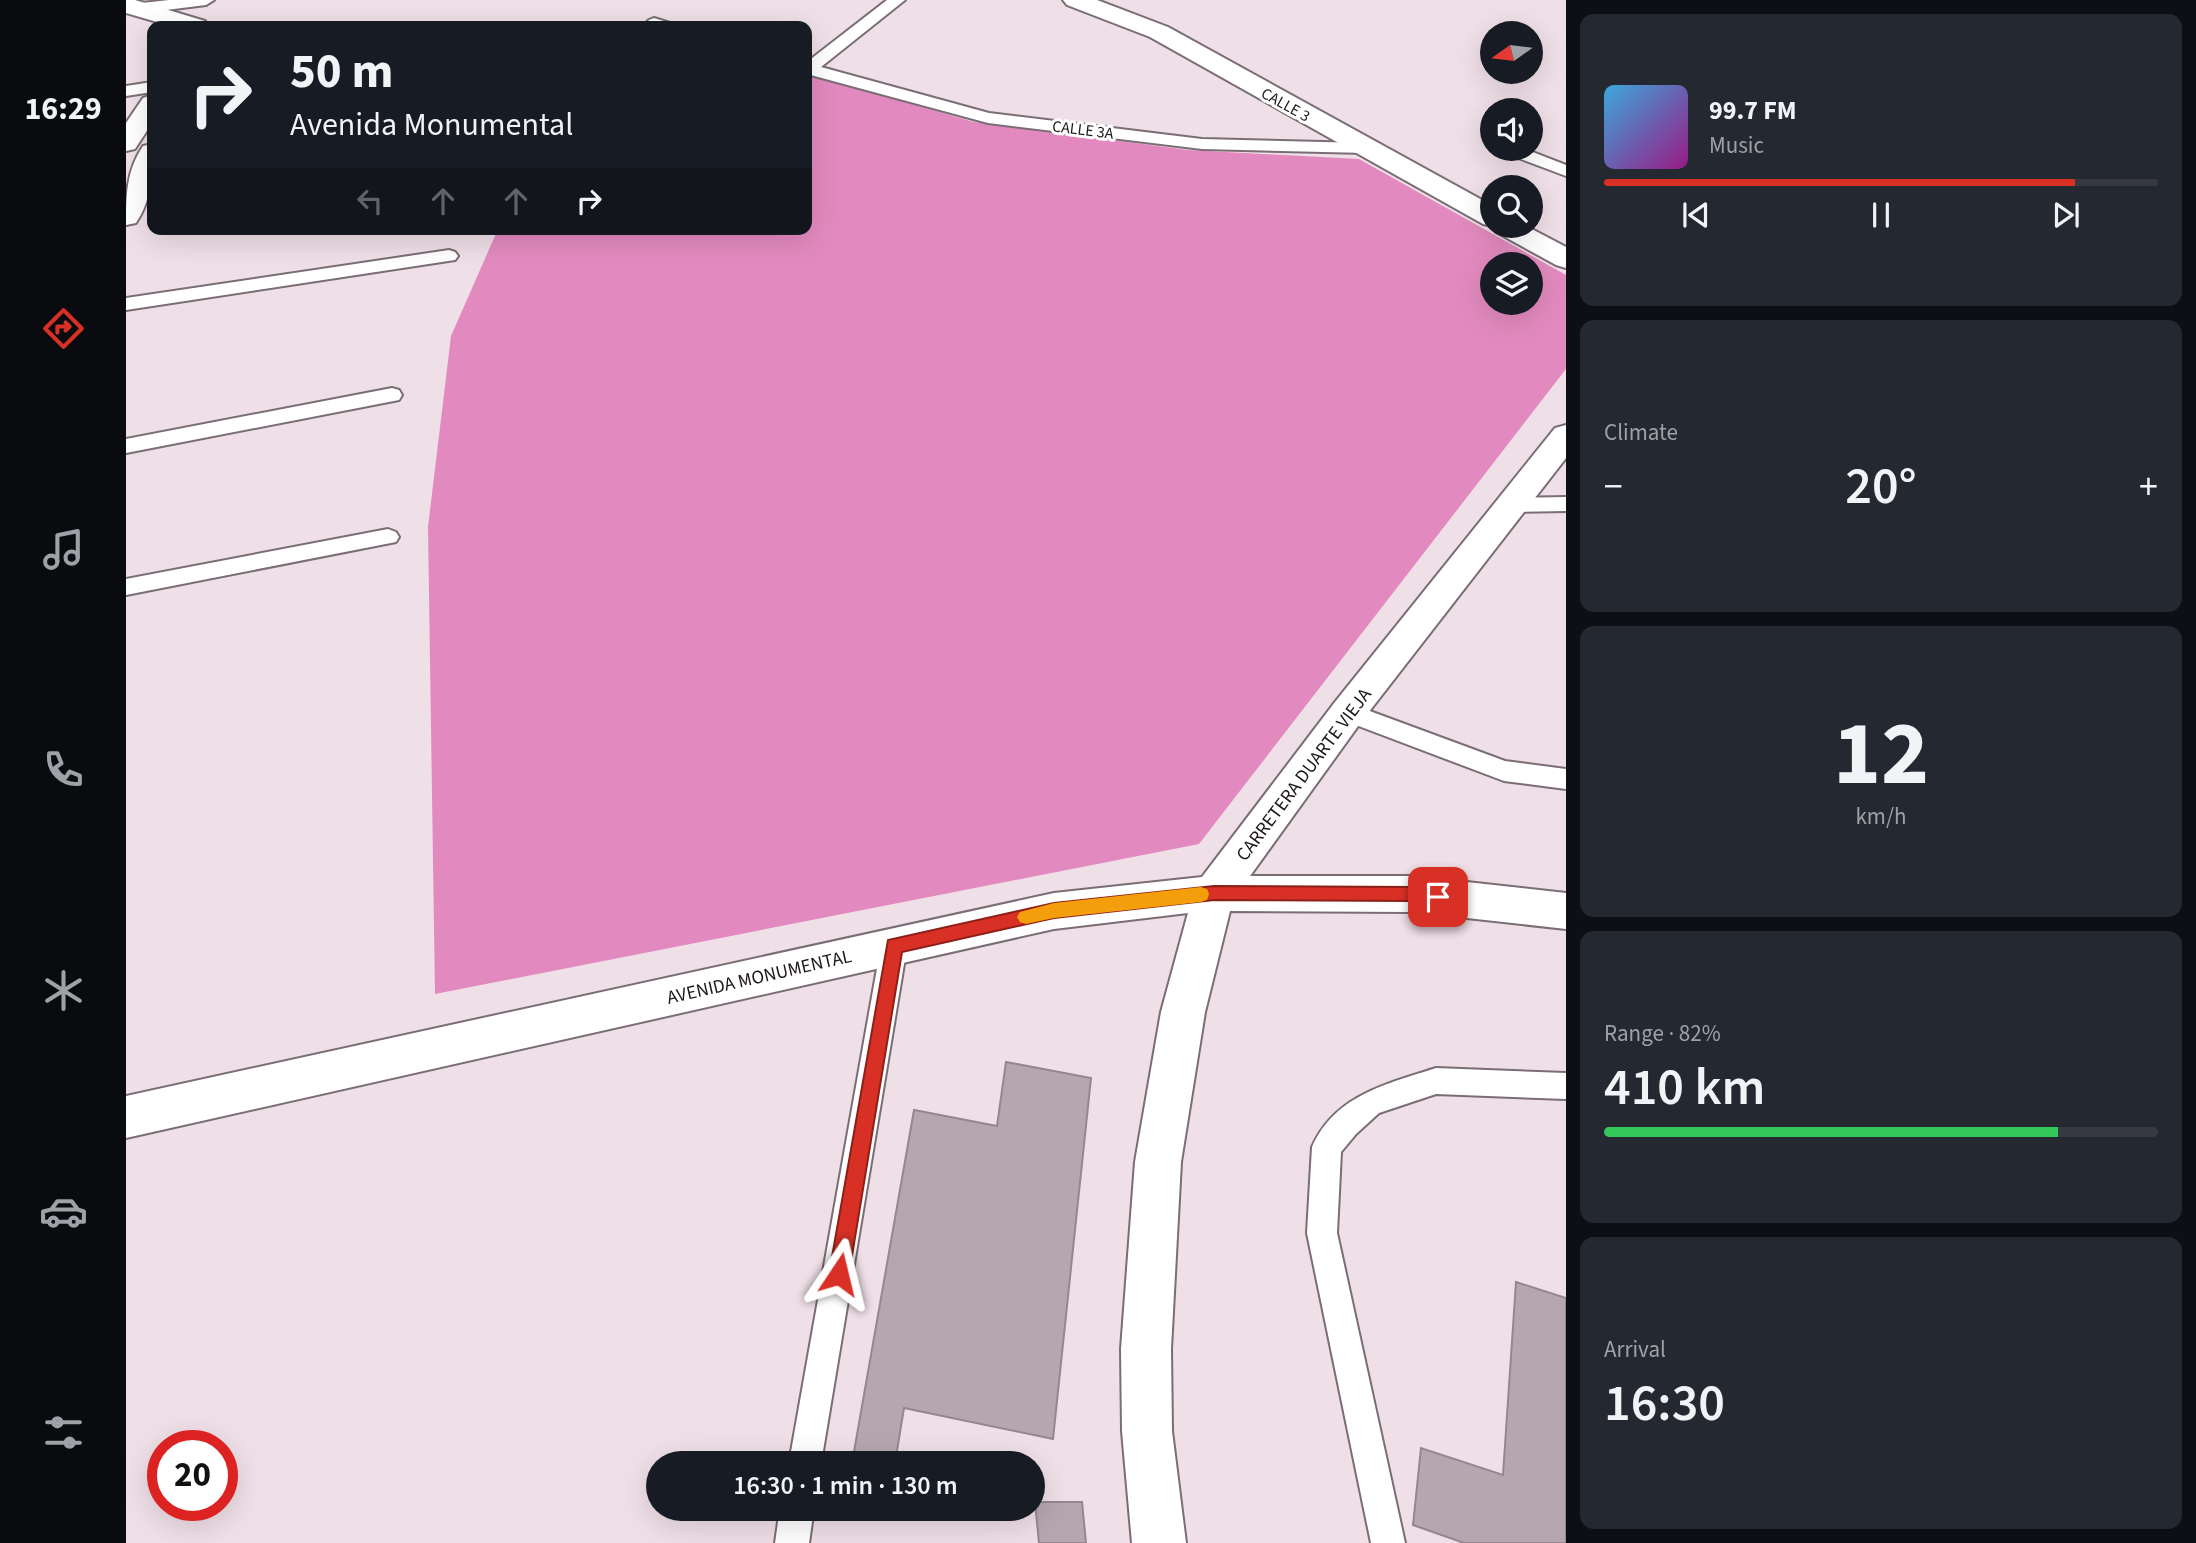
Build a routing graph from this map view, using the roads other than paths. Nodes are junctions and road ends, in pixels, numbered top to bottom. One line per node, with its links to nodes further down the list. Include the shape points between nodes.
1 (206, 0): 4 (lane)
2 (897, 0): 8 (lane)
3 (1075, 0): 14 (main road, CALLE 3, via 1159,32)
4 (134, 6): 5 (main road)
5 (180, 21)
6 (126, 27): 7 (main road)
7 (147, 32)
8 (812, 65)
9 (812, 69): 14 (lane, CALLE 3A, via 988,118 1202,144)
10 (147, 88): 11 (lane)
11 (126, 91)
12 (147, 109): 13 (main road)
13 (126, 143)
14 (1366, 148): 19 (main road, CALLE 3)
15 (1541, 161): 17 (lane)
16 (147, 169): 18 (main road)
17 (1566, 171)
18 (138, 200)
19 (1480, 211)
20 (1528, 238): 22 (main road)
21 (449, 256): 23 (lane)
22 (1566, 259)
23 (126, 304)
24 (392, 395): 26 (lane)
25 (1566, 436): 28 (main road, CARRETERA DUARTE VIEJA)
26 (126, 446)
27 (1566, 503): 28 (lane)
28 (1509, 505): 31 (main road, CARRETERA DUARTE VIEJA)
29 (388, 537): 30 (lane)
30 (126, 587)
31 (1348, 712): 32 (lane, via 1504,771); 33 (main road, CARRETERA DUARTE VIEJA)
32 (1566, 779)
33 (1214, 893): 34 (main road, AVENIDA MONUMENTAL, via 1412,894); 35 (main road, AVENIDA MONUMENTAL, via 1054,911); 41 (main road, CARRETERA DUARTE VIEJA, via 1183,1012 1158,1162 1146,1349 1147,1431)
34 (1566, 911)
35 (894, 946): 37 (main road, AVENIDA MONUMENTAL); 38 (lane)
36 (1566, 1086): 42 (lane, via 1436,1081 1370,1103 1327,1147 1322,1233)
37 (126, 1117)
38 (807, 1451)
39 (795, 1521): 40 (lane)
40 (792, 1543)
41 (1159, 1543)
42 (1388, 1543)

